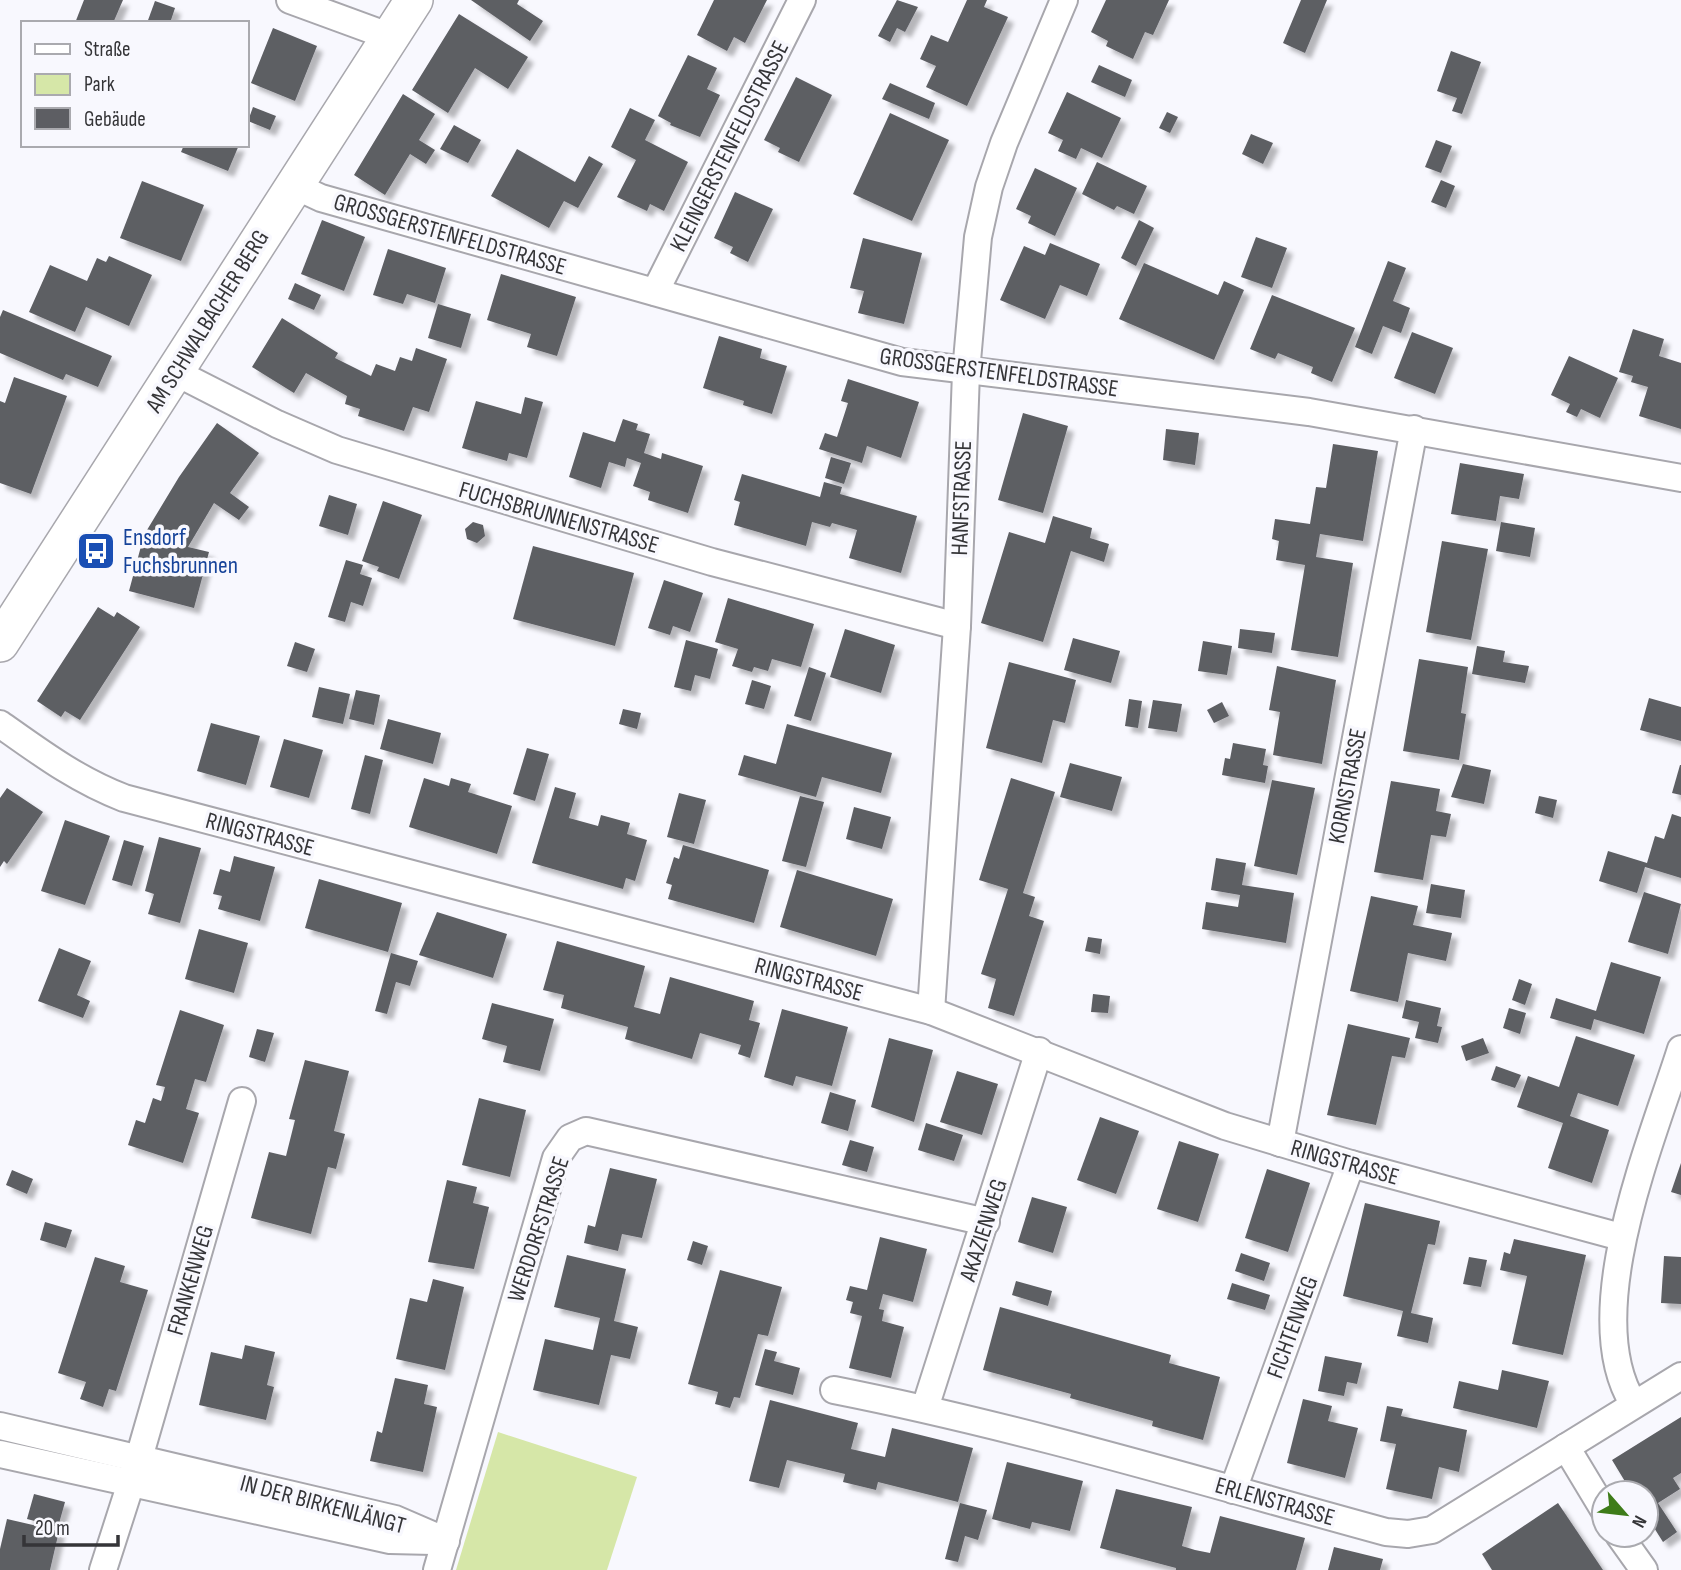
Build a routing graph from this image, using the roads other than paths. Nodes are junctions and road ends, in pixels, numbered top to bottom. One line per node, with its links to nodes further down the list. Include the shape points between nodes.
1 (290, 0): 5 (street)
2 (414, 0): 5 (main road, AM SCHWALBACHER BERG)
3 (802, 0): 7 (street, KLEINGERSTENFELDSTRASSE)
4 (1064, 0): 9 (street, HANFSTRASSE, via 989,187 978,237)
5 (391, 37): 6 (main road, AM SCHWALBACHER BERG)
6 (293, 185): 7 (street, GROSSGERSTENFELDSTRASSE, via 321,198); 8 (main road, AM SCHWALBACHER BERG)
7 (655, 292): 9 (street, GROSSGERSTENFELDSTRASSE, via 902,362)
8 (175, 372): 12 (street, FUCHSBRUNNENSTRASSE, via 337,450 712,562); 13 (main road, AM SCHWALBACHER BERG)
9 (966, 373): 10 (street, GROSSGERSTENFELDSTRASSE, via 1309,412); 12 (street, HANFSTRASSE)
10 (1414, 429): 11 (street, GROSSGERSTENFELDSTRASSE); 19 (street, KORNSTRASSE)
11 (1681, 478)
12 (957, 626): 15 (street, HANFSTRASSE)
13 (0, 643)
14 (0, 724): 15 (street, RINGSTRASSE, via 62,769 124,798)
15 (931, 1011): 17 (street, RINGSTRASSE)
16 (1681, 1049): 22 (street)
17 (1039, 1051): 19 (street, RINGSTRASSE, via 1225,1126); 21 (street, AKAZIENWEG)
18 (242, 1101): 30 (street, FRANKENWEG)
19 (1280, 1143): 20 (street, RINGSTRASSE)
20 (1351, 1164): 22 (street, RINGSTRASSE); 33 (street, FICHTENWEG)
21 (986, 1222): 26 (street, AKAZIENWEG); 34 (street, WERDORFSTRASSE, via 586,1131 570,1138 556,1158)
22 (1621, 1237): 25 (street, via 1615,1359)
23 (1681, 1376): 25 (street, ERLENSTRASSE)
24 (834, 1390): 26 (street, ERLENSTRASSE)
25 (1633, 1403): 28 (street, ERLENSTRASSE)
26 (925, 1408): 33 (street, ERLENSTRASSE)
27 (0, 1426): 30 (street, IN DER BIRKENLÄNGT)
28 (1566, 1447): 32 (street); 33 (street, ERLENSTRASSE, via 1432,1530 1408,1534)
29 (0, 1454): 31 (street, IN DER BIRKENLÄNGT)
30 (139, 1458): 31 (street, FRANKENWEG); 34 (street, IN DER BIRKENLÄNGT, via 395,1519)
31 (130, 1485): 34 (street, IN DER BIRKENLÄNGT, via 390,1540); 36 (street, FRANKENWEG)
32 (1590, 1487)
33 (1233, 1490)
34 (446, 1541): 37 (street, WERDORFSTRASSE)
35 (1629, 1549): 38 (street)
36 (103, 1570)
37 (437, 1570)
38 (1644, 1570)

